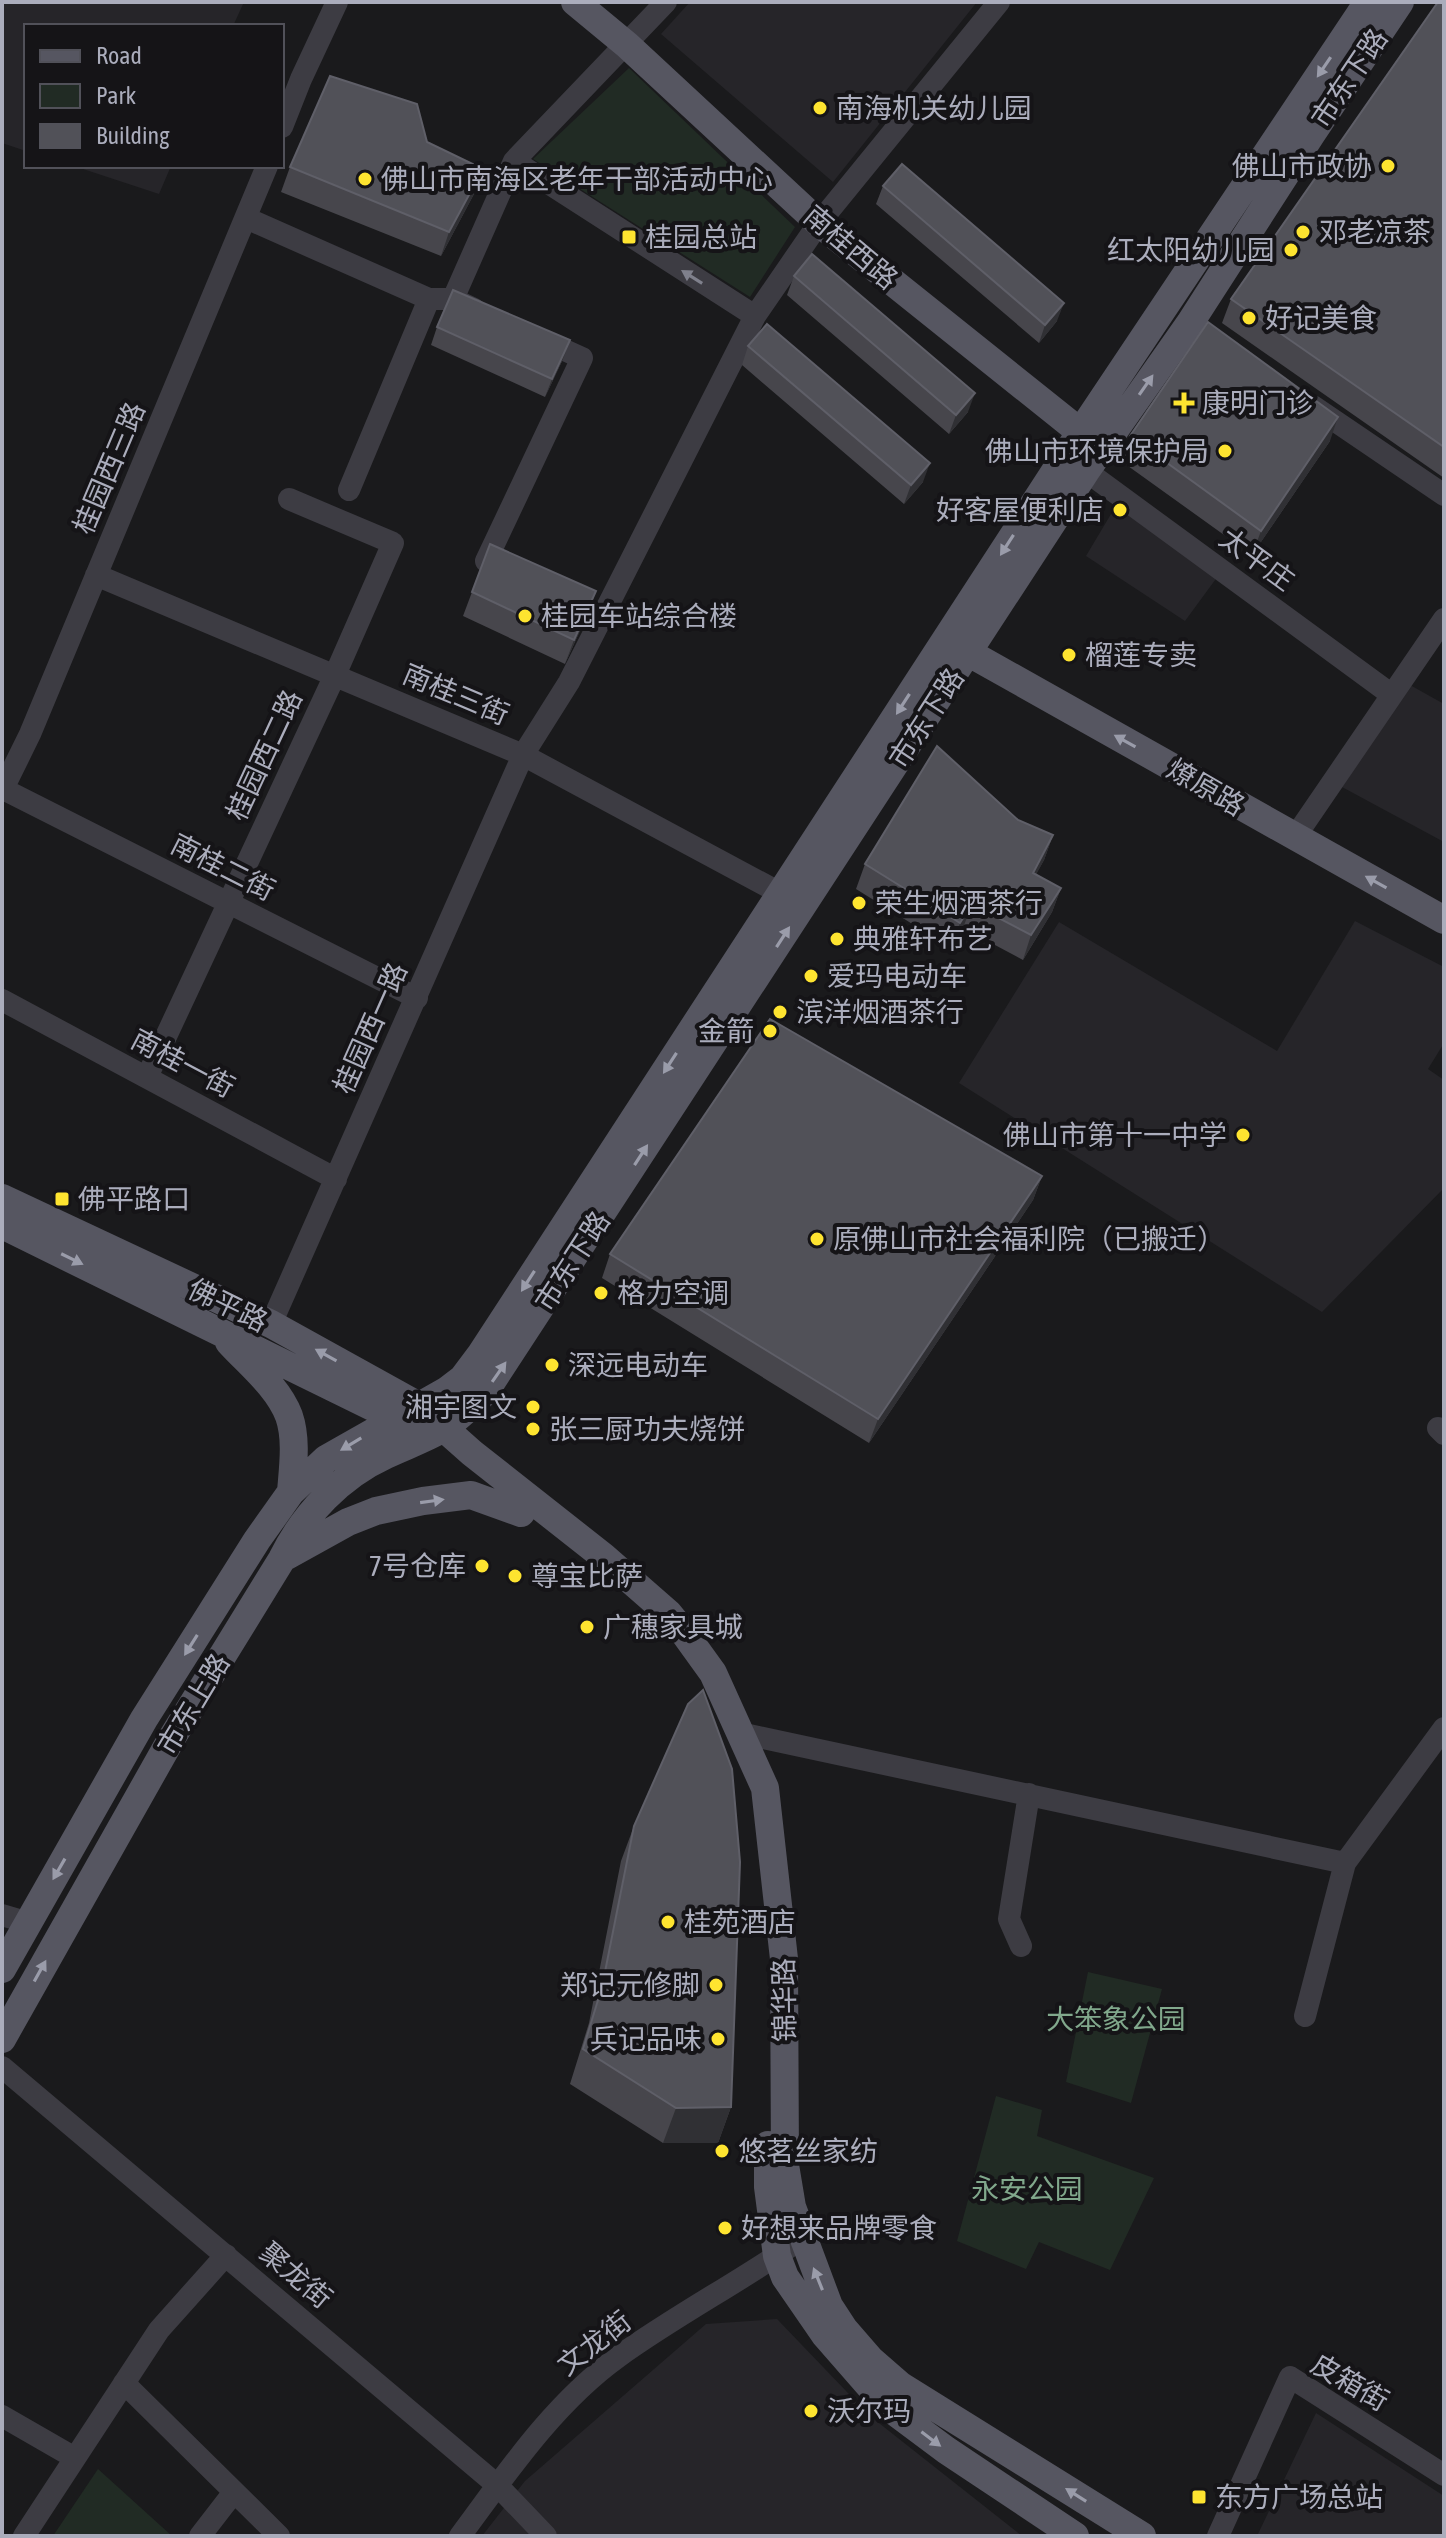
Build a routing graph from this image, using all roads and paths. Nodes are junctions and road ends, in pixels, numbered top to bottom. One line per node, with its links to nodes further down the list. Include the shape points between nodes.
1 (575, 2): 7 (main road, 南桂西路)
2 (666, 2): 7 (street)
3 (999, 2): 12 (street, 桂园西一路)
4 (1368, 2): 19 (main road, 市东下路, one-way to 19)
5 (1400, 2): 19 (main road, 市东下路, one-way to 5, via 1201,331 1311,135)
6 (329, 6): 8 (street)
7 (627, 45): 9 (street); 12 (main road, 南桂西路)
8 (284, 122)
9 (514, 161): 14 (street); 15 (street, one-way to 9)
10 (266, 168): 11 (street, 桂园西三路)
11 (246, 218): 13 (street); 24 (street, 桂园西三路)
12 (819, 223): 15 (street, 桂园西一路); 19 (main road, 南桂西路)
13 (429, 299): 14 (street); 20 (street)
14 (453, 299): 16 (street)
15 (755, 316): 29 (street, 桂园西一路, via 569,682)
16 (496, 319)
17 (525, 332): 23 (street, via 582,358)
18 (1290, 391): 21 (street)
19 (1089, 451): 26 (main road, 市东下路); 26 (main road, 市东下路, one-way to 26); 28 (street, 太平庄)
20 (349, 490)
21 (1444, 495)
22 (289, 499): 27 (street, 桂园西二路, via 393,543)
23 (486, 561)
24 (96, 575): 27 (street, 南桂三街); 30 (street, 桂园西三路)
25 (1444, 619): 28 (street)
26 (957, 646): 31 (main road, 燎原路, one-way to 26); 32 (main road, 市东下路, one-way to 32); 44 (main road, 市东下路, one-way to 26, via 485,1392 501,1370)
27 (335, 675): 29 (street, 南桂三街); 33 (street, 桂园西二路)
28 (1392, 695): 31 (street)
29 (523, 755): 32 (street, 南桂三街); 35 (street, 桂园西一路)
30 (2, 790): 33 (street, 南桂二街)
31 (1295, 837): 34 (main road, 燎原路, one-way to 31)
32 (780, 893): 43 (main road, 市东下路, one-way to 43, via 481,1354 463,1378)
33 (228, 903): 35 (street, 南桂二街); 37 (street, 桂园西二路)
34 (1444, 920)
35 (417, 998): 38 (street, 桂园西一路)
36 (2, 1000): 37 (street, 南桂一街)
37 (147, 1077): 38 (street, 南桂一街)
38 (336, 1179): 41 (street, 桂园西一路)
39 (2, 1198): 41 (main road, 佛平路)
40 (2, 1225): 42 (main road, 佛平路, one-way to 42)
41 (271, 1324): 43 (main road, 佛平路, one-way to 41)
42 (218, 1330): 43 (main road, 佛平路); 45 (main road, via 279,1397 290,1418)
43 (409, 1413): 44 (main road, 佛平路); 45 (main road, 市东上路, one-way to 45, via 326,1459)
44 (435, 1432): 46 (main road, 锦华路); 47 (main road, 市东上路, via 382,1457 319,1502); 49 (main road, 锦华路, via 472,1453 668,1613 713,1673)
45 (291, 1492): 52 (main road, 市东上路, one-way to 52)
46 (521, 1513): 47 (main road, one-way to 46, via 348,1522 423,1501 471,1495); 60 (main road, 锦华路, via 659,1626 708,1690 749,1786 760,1859 768,2187)
47 (282, 1559): 56 (main road, 市东上路, one-way to 47, via 173,1736)
48 (1444, 1728): 51 (street)
49 (740, 1733): 50 (street); 58 (main road, 锦华路, via 765,1788 769,1818 784,1959 785,2165)
50 (1029, 1794): 51 (street); 53 (street, via 1009,1919)
51 (1345, 1863): 55 (street)
52 (15, 1919): 54 (main road, 市东上路)
53 (1021, 1946)
54 (2, 1969)
55 (1305, 2016)
56 (2, 2039)
57 (2, 2067): 59 (street, 聚龙街)
58 (802, 2239): 60 (street, 文龙街); 73 (main road, 锦华路, one-way to 58, via 901,2386 870,2359 829,2306)
59 (226, 2255): 61 (street, via 159,2330); 65 (street, 聚龙街)
60 (777, 2256): 65 (street, 文龙街, via 616,2358 565,2403); 72 (main road, 锦华路, one-way to 72, via 785,2277 825,2335 887,2406)
61 (124, 2383): 63 (street); 66 (street)
62 (2, 2416): 63 (street)
63 (75, 2458): 67 (street)
64 (1444, 2475): 74 (street, 皮箱街, via 1290,2377)
65 (497, 2485): 70 (street, 文龙街); 71 (street, 聚龙街)
66 (234, 2492): 68 (street); 69 (street)
67 (24, 2536)
68 (200, 2536)
69 (279, 2536)
70 (460, 2536)
71 (546, 2536)
72 (1075, 2536)
73 (1142, 2536)
74 (1218, 2536)

